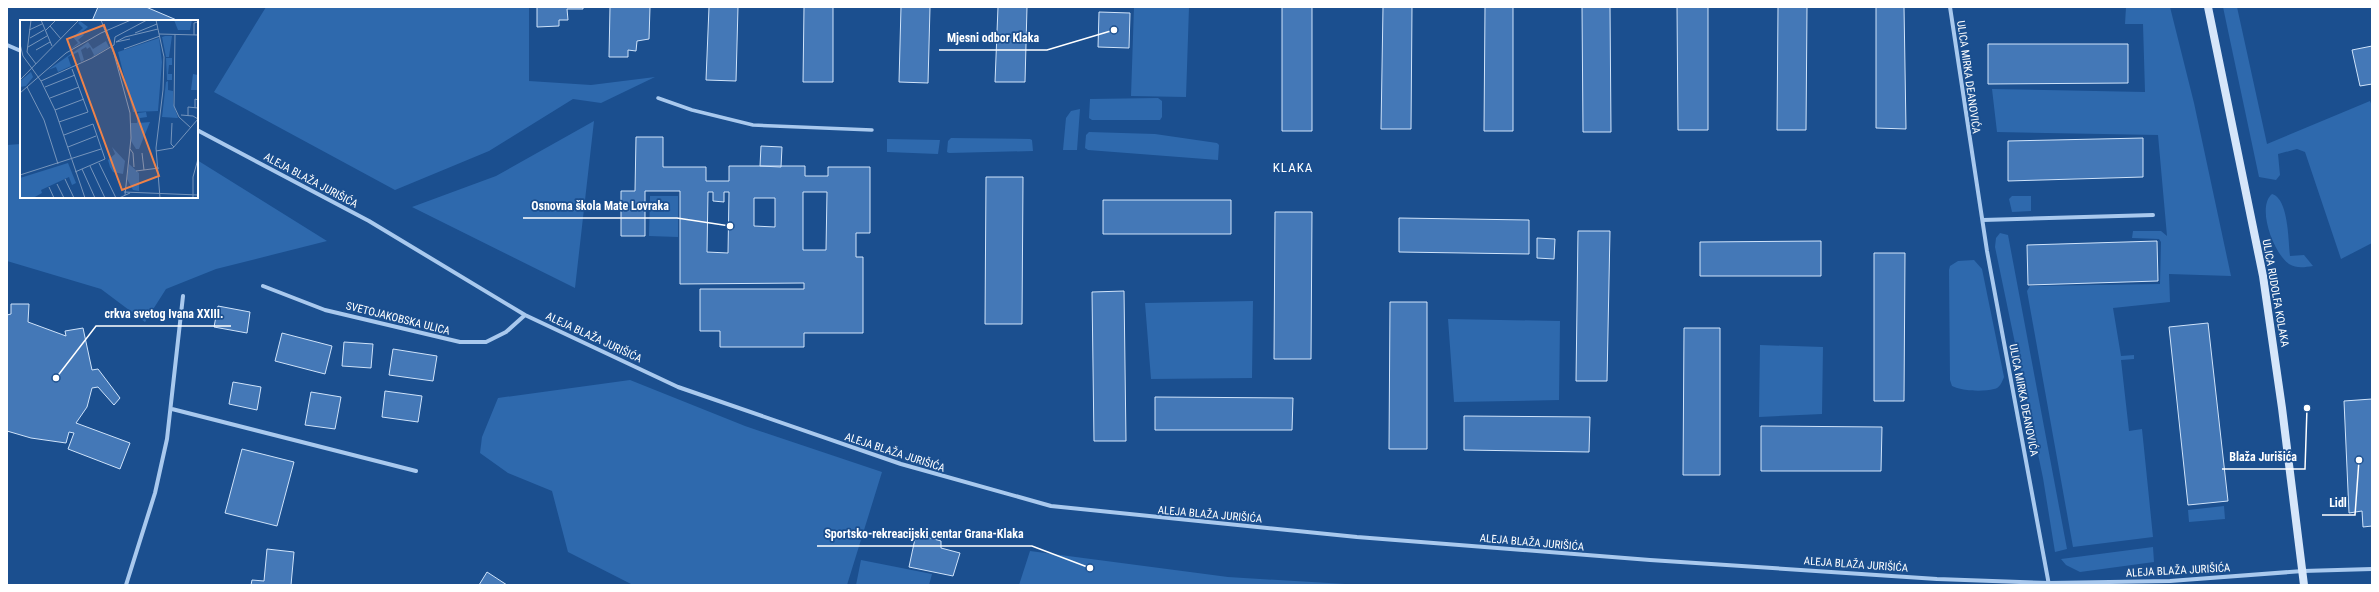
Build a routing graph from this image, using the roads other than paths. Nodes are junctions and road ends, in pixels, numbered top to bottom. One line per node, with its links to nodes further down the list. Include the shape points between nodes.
1 (1950, 7): 9 (street, ULICA MIRKA DEANOVIĆA)
2 (2208, 7): 16 (main road, ULICA RUDOLFA KOLAKA, via 2263,276)
3 (7, 45): 4 (street)
4 (20, 51)
5 (658, 98): 6 (street, via 692,110 752,125)
6 (872, 130)
7 (198, 131): 12 (street, ALEJA BLAŽA JURIŠIĆA, via 369,221)
8 (2153, 215): 9 (street)
9 (1983, 220): 17 (street, ULICA MIRKA DEANOVIĆA)
10 (263, 286): 12 (street, SVETOJAKOBSKA ULICA, via 325,310 460,342 486,342 506,332)
11 (184, 296): 13 (street)
12 (525, 315): 17 (street, ALEJA BLAŽA JURIŠIĆA, via 678,387 901,464 1051,506 1329,535 1634,559)
13 (172, 409): 14 (street); 18 (street, via 155,493)
14 (416, 471)
15 (2372, 569): 16 (street, ALEJA BLAŽA JURIŠIĆA)
16 (2302, 571): 17 (street, ALEJA BLAŽA JURIŠIĆA, via 2170,581); 19 (main road, ULICA RUDOLFA KOLAKA)
17 (2049, 584)
18 (126, 585)
19 (2304, 585)

